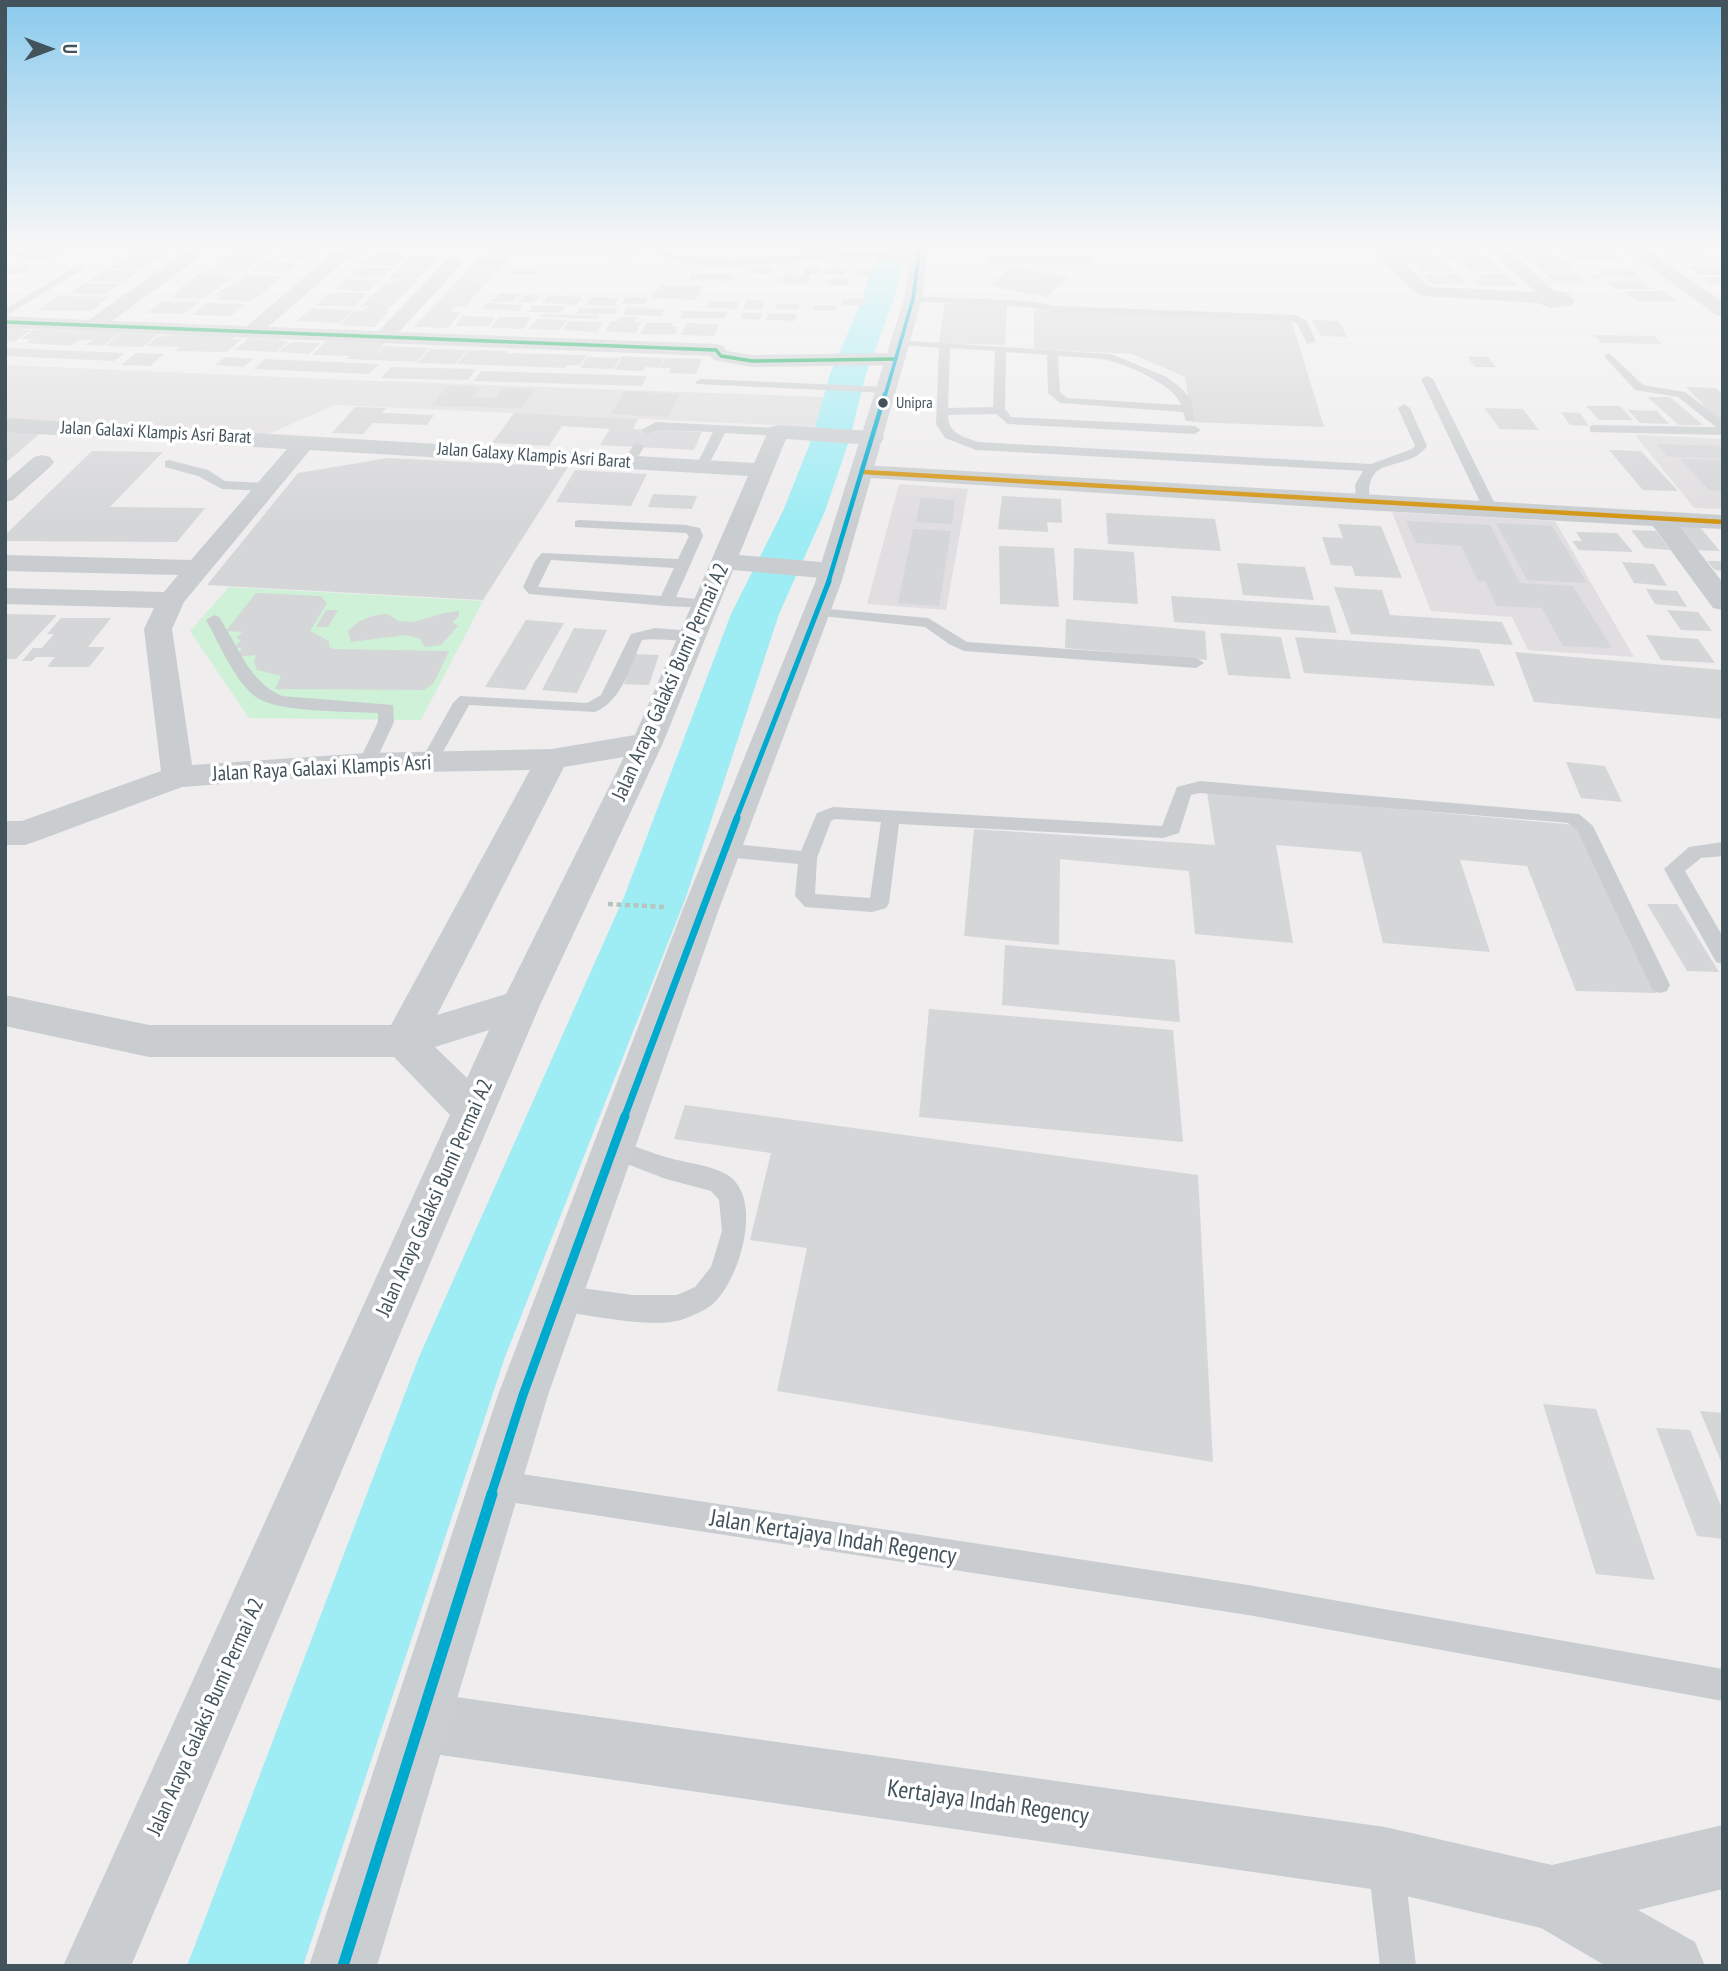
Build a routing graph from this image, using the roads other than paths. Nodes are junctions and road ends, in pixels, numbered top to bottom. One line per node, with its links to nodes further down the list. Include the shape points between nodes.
1 (409, 338): 8 (street)
2 (902, 338): 9 (main road)
3 (1309, 338): 5 (lane)
4 (745, 340): 8 (street)
5 (1311, 342)
6 (945, 344): 7 (lane); 9 (lane); 18 (lane)
7 (1001, 348): 10 (lane); 17 (lane)
8 (716, 350): 9 (street, via 733,359 752,361 820,350)
9 (899, 350): 14 (main road)
10 (1052, 352): 16 (lane, via 1107,356 1163,379 1185,400); 16 (lane, via 1054,393 1064,401)
11 (1609, 356): 23 (lane, via 1639,388 1681,394)
12 (1427, 379): 39 (lane)
13 (701, 382): 14 (lane)
14 (887, 390): 26 (main road)
15 (1404, 408): 34 (lane, via 1421,446)
16 (1186, 409): 25 (lane)
17 (999, 410): 18 (lane); 19 (lane, via 1001,416)
18 (942, 412): 28 (lane, via 942,424 960,442)
19 (1016, 422): 25 (lane); 28 (lane)
20 (5, 425): 27 (street, Jalan Galaxi Klampis Asri Barat)
21 (721, 429): 24 (lane, via 656,426); 29 (lane); 33 (lane)
22 (1594, 429): 23 (lane)
23 (1723, 429)
24 (647, 430)
25 (1195, 430): 30 (lane)
26 (864, 437): 29 (street, Jalan Galaxy Klampis Asri Barat, via 803,434); 35 (main road)
27 (306, 441): 33 (street, Jalan Galaxy Klampis Asri Barat, via 634,454); 36 (street)
28 (1023, 449): 30 (lane)
29 (770, 451): 33 (street, Jalan Galaxy Klampis Asri Barat); 43 (street, Jalan Araya Galaksi Bumi Permai A2)
30 (1198, 458): 34 (lane)
31 (43, 462): 37 (street)
32 (169, 464): 36 (lane, via 203,473 222,485)
33 (702, 466)
34 (1372, 468): 38 (lane, via 1361,485)
35 (863, 472): 38 (street); 46 (main road)
36 (266, 487): 45 (street)
37 (5, 495)
38 (1363, 503): 39 (street)
39 (1491, 510): 40 (street)
40 (1661, 519): 41 (street); 49 (street)
41 (1723, 522)
42 (580, 524): 43 (lane, via 695,531)
43 (728, 559): 46 (street); 50 (street, Jalan Araya Galaksi Bumi Permai A2); 50 (lane, via 547,556 530,587 544,594)
44 (5, 563): 45 (street)
45 (198, 568): 48 (street)
46 (819, 574): 52 (lane, via 928,622 964,646); 61 (main road)
47 (5, 596): 48 (street)
48 (172, 600): 57 (street, via 158,629)
49 (1723, 602)
50 (689, 614): 53 (street, Jalan Araya Galaksi Bumi Permai A2); 56 (lane, via 654,634 636,637 601,704 589,708 466,700)
51 (214, 620): 55 (lane, via 239,666 270,697 387,709 386,722)
52 (1196, 663)
53 (647, 743): 54 (street, Jalan Raya Galaxi Klampis Asri); 65 (street, Jalan Araya Galaksi Bumi Permai A2)
54 (552, 759): 56 (street, Jalan Raya Galaxi Klampis Asri); 67 (street)
55 (367, 763): 56 (street, Jalan Raya Galaxi Klampis Asri); 57 (street, Jalan Raya Galaxi Klampis Asri)
56 (428, 764)
57 (178, 778): 59 (street, Jalan Raya Galaxi Klampis Asri)
58 (891, 817): 62 (lane, via 833,813 823,817); 62 (lane, via 878,903 812,902 805,896); 64 (lane, via 1163,832 1172,829 1183,791 1200,787 1573,818 1584,826)
59 (12, 842)
60 (1723, 849): 63 (lane, via 1696,852 1674,869)
61 (725, 850): 62 (lane); 69 (main road)
62 (808, 858)
63 (1723, 956)
64 (1660, 985)
65 (520, 1005): 67 (street); 68 (street, Jalan Araya Galaksi Bumi Permai A2)
66 (6, 1011): 67 (street, via 149,1041)
67 (403, 1041): 68 (street)
68 (473, 1110): 77 (street, Jalan Araya Galaksi Bumi Permai A2)
69 (614, 1149): 70 (main road); 70 (lane, via 719,1182 731,1196 734,1231 722,1273 704,1296 678,1308 633,1308)
70 (559, 1298): 71 (main road)
71 (496, 1485): 72 (lane, Jalan Kertajaya Indah Regency, via 1248,1600); 73 (main road)
72 (1723, 1685)
73 (420, 1722): 75 (street, Kertajaya Indah Regency); 78 (main road)
74 (1723, 1857): 76 (street, Kertajaya Indah Regency)
75 (1385, 1859): 76 (street, Kertajaya Indah Regency); 79 (lane)
76 (1552, 1898): 80 (street, Kertajaya Indah Regency)
77 (97, 1966)
78 (343, 1966)
79 (1398, 1966)
80 (1671, 1966)

